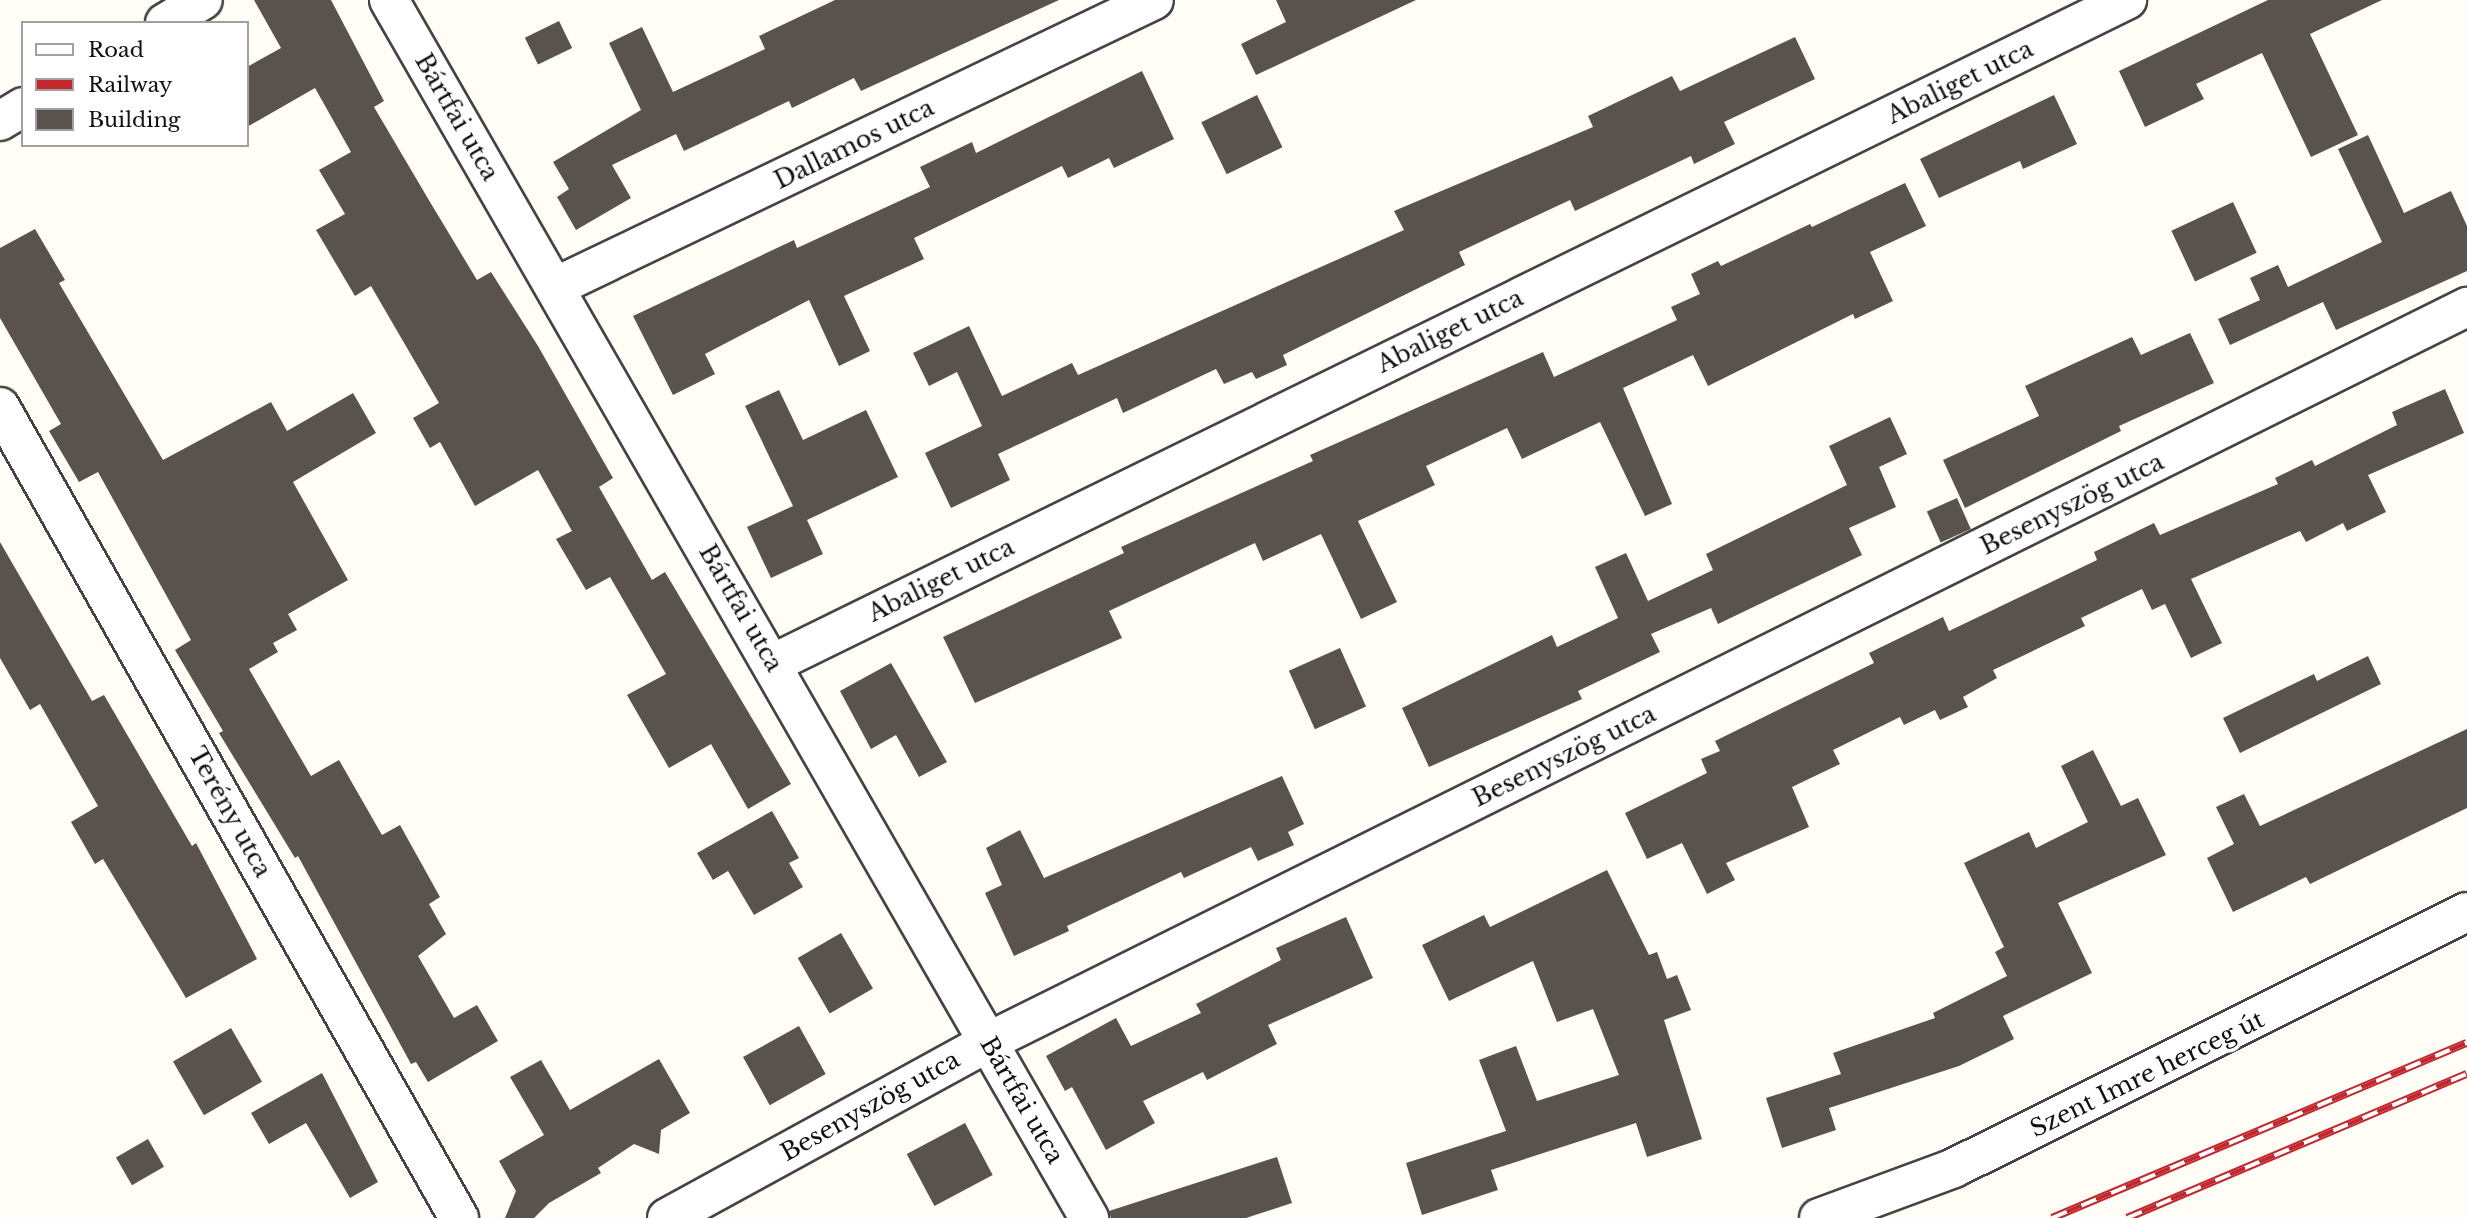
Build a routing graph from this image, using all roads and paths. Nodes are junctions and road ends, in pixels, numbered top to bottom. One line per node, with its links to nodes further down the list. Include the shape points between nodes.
1 (203, 0): 5 (street)
2 (389, 0): 8 (street, Bártfai utca)
3 (1154, 0): 8 (street, Dallamos utca)
4 (2127, 0): 11 (street, Abaliget utca)
5 (168, 21)
6 (21, 108): 7 (street)
7 (0, 121)
8 (555, 287): 11 (street, Bártfai utca)
9 (2467, 307): 13 (street, Besenyszög utca)
10 (0, 407): 14 (street, Terény utca)
11 (774, 663): 13 (street, Bártfai utca)
12 (2467, 912): 17 (street, Szent Imre herceg út, via 1954,1168)
13 (988, 1042): 15 (street, Besenyszög utca); 16 (street, Bártfai utca)
14 (459, 1218)
15 (667, 1218)
16 (1089, 1218)
17 (1819, 1218)

